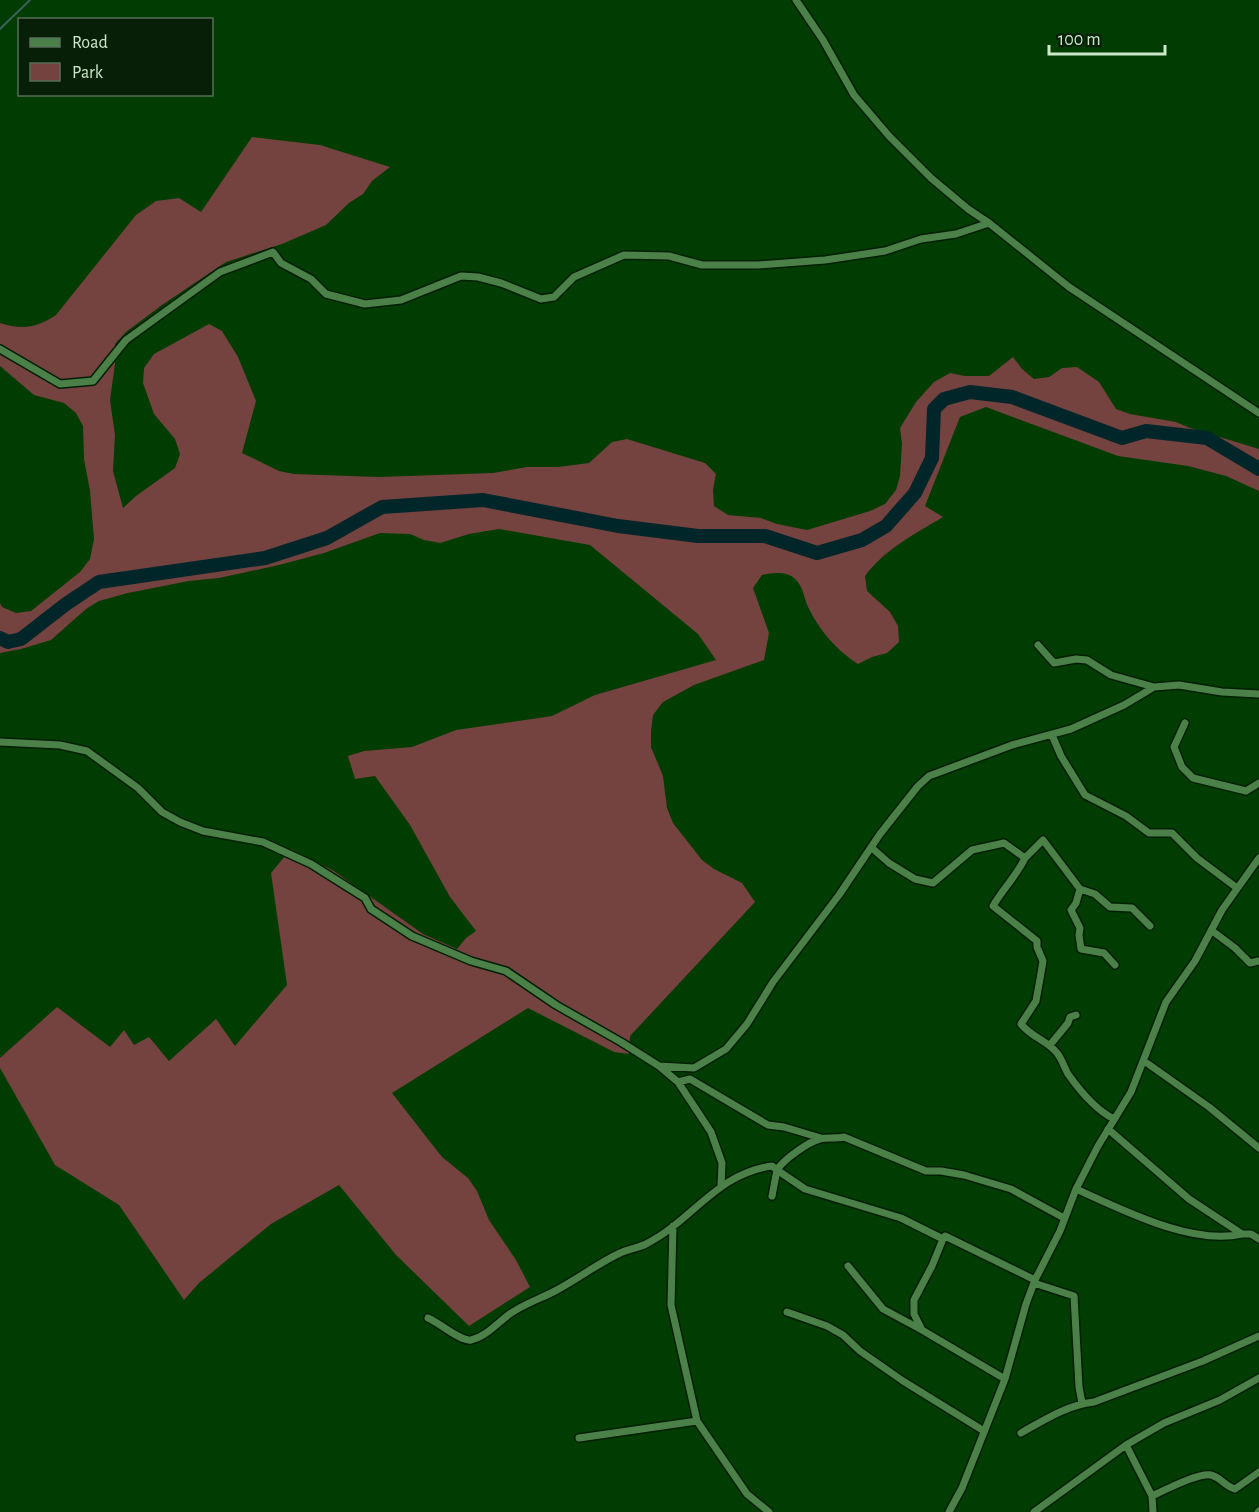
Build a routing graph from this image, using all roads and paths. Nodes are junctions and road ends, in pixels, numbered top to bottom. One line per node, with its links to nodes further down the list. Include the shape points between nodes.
1 (796, 0): 2 (street, via 854,95 889,136 931,178)
2 (989, 223): 3 (street, via 885,251 825,260 702,265 669,256 624,255 574,277 554,297 541,299 501,283 461,276 401,300 365,304 327,294 311,279 281,263 273,252 220,272 126,340 93,381 60,384); 4 (street, via 1069,287)
3 (0, 349)
4 (1259, 413)
5 (1038, 645): 6 (street, via 1054,663 1087,660 1111,675)
6 (1154, 687): 7 (street, via 1179,685); 9 (street, via 1124,705)
7 (1259, 694)
8 (1185, 723): 11 (street, via 1174,747 1182,767 1193,778 1246,790)
9 (1052, 735): 12 (street, via 1012,745 929,776); 15 (street, via 1060,756 1085,795 1149,833 1172,833)
10 (0, 742): 24 (street, via 60,745 87,751 171,817 203,831 263,842 311,864 365,898 370,909 412,936 506,971)
11 (1259, 783)
12 (872, 848): 13 (street, via 915,879 933,883 972,850 989,845 1004,843); 24 (street, via 726,1049 694,1068)
13 (1025, 858): 16 (street, via 1043,840); 22 (street, via 993,906 1037,941 1043,961 1036,1001 1021,1024)
14 (1259, 858): 15 (street)
15 (1237, 888): 18 (street)
16 (1080, 889): 17 (street, via 1095,894 1110,907 1131,908); 20 (street, via 1071,910 1080,928 1081,949 1104,953)
17 (1150, 926)
18 (1211, 930): 19 (street, via 1250,963); 23 (street, via 1166,1002)
19 (1259, 961)
20 (1114, 965)
21 (1076, 1015): 22 (street, via 1070,1017)
22 (1050, 1046): 26 (street, via 1102,1113)
23 (1144, 1061): 26 (street); 29 (street)
24 (659, 1065): 25 (street)
25 (678, 1082): 28 (street, via 690,1079 768,1125); 31 (street, via 711,1132 722,1163)
26 (1114, 1119): 27 (street)
27 (1108, 1129): 32 (street); 36 (street, via 1189,1199)
28 (820, 1138): 30 (street, via 788,1157); 34 (street, via 844,1137 926,1171 990,1181)
29 (1259, 1148)
30 (777, 1170): 31 (street, via 772,1166 755,1168); 33 (street); 37 (street, via 805,1189 902,1218)
31 (721, 1186): 35 (street)
32 (1076, 1189): 34 (street); 36 (street, via 1186,1232)
33 (772, 1196)
34 (1064, 1218): 40 (street)
35 (673, 1226): 42 (street, via 516,1310 484,1335 461,1339); 48 (street, via 671,1305)
36 (1242, 1234): 38 (street)
37 (943, 1239): 40 (street, via 945,1236); 43 (street, via 914,1300 914,1314)
38 (1259, 1239)
39 (848, 1266): 43 (street, via 883,1309)
40 (1035, 1281): 46 (street); 47 (street, via 1074,1296)
41 (787, 1312): 49 (street, via 843,1335 903,1381)
42 (428, 1318)
43 (922, 1330): 46 (street)
44 (1259, 1336): 47 (street, via 1203,1361)
45 (1259, 1378): 52 (street)
46 (1005, 1379): 49 (street)
47 (1082, 1403): 50 (street)
48 (697, 1421): 51 (street); 55 (street, via 747,1494)
49 (984, 1431): 56 (street)
50 (1021, 1433)
51 (579, 1438)
52 (1126, 1445): 54 (street); 57 (street)
53 (1259, 1472): 54 (street, via 1235,1489 1213,1476 1203,1475)
54 (1152, 1497): 58 (street)
55 (769, 1512)
56 (950, 1512)
57 (1034, 1512)
58 (1153, 1512)

